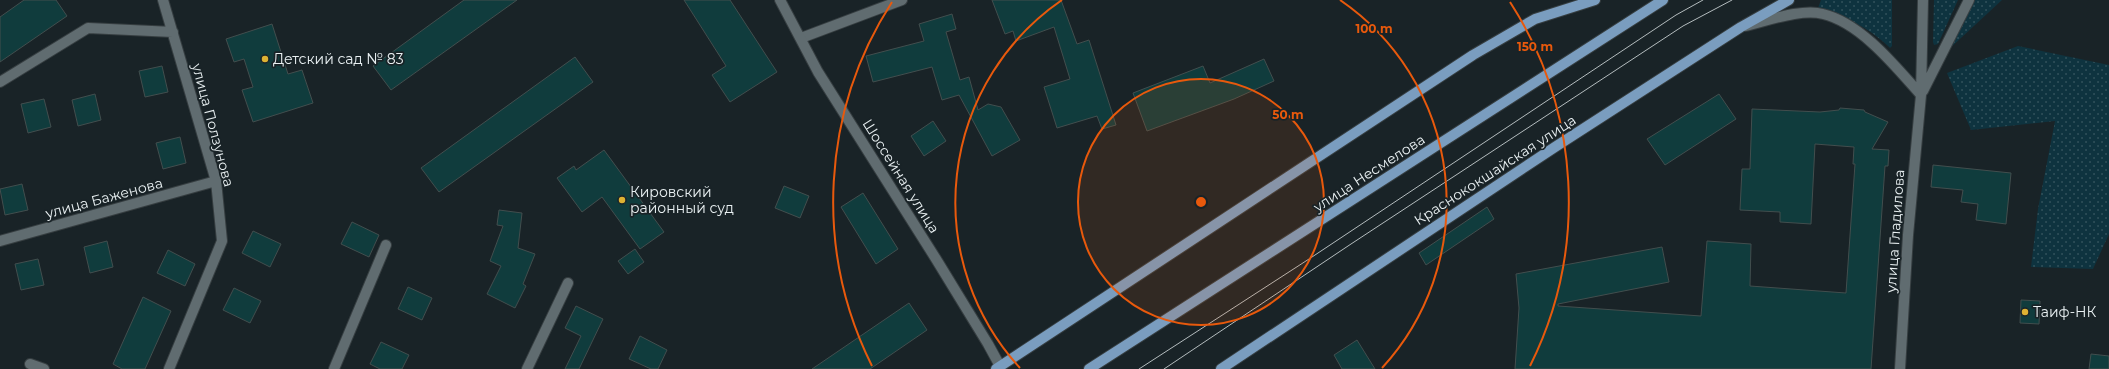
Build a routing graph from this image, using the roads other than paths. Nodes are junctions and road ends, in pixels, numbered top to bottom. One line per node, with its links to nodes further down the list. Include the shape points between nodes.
1 (163, 0): 10 (street, улица Ползунова)
2 (780, 0): 11 (street, Шоссейная улица)
3 (902, 0): 11 (street)
4 (1595, 0): 19 (main road, via 1535,19 1473,56)
5 (1663, 0): 24 (main road, улица Несмелова)
6 (1789, 0): 9 (main road, Краснококшайская улица)
7 (1923, 0): 13 (street, улица Гладилова)
8 (1969, 0): 13 (street)
9 (1741, 27): 13 (street, via 1799,14 1822,14 1843,22 1859,33 1888,59); 25 (main road, Краснококшайская улица)
10 (173, 32): 12 (street, via 88,28); 14 (street, улица Ползунова)
11 (801, 38): 19 (street, Шоссейная улица, via 818,72 988,344)
12 (0, 82)
13 (1921, 95): 26 (street, улица Гладилова, via 1908,235)
14 (216, 181): 15 (street, улица Баженова); 21 (street, улица Ползунова, via 222,241)
15 (0, 241)
16 (386, 245): 22 (street)
17 (568, 283): 23 (street)
18 (30, 364): 20 (street)
19 (998, 368)
20 (44, 369)
21 (169, 369)
22 (334, 369)
23 (527, 369)
24 (1089, 369)
25 (1221, 369)
26 (1900, 369)

